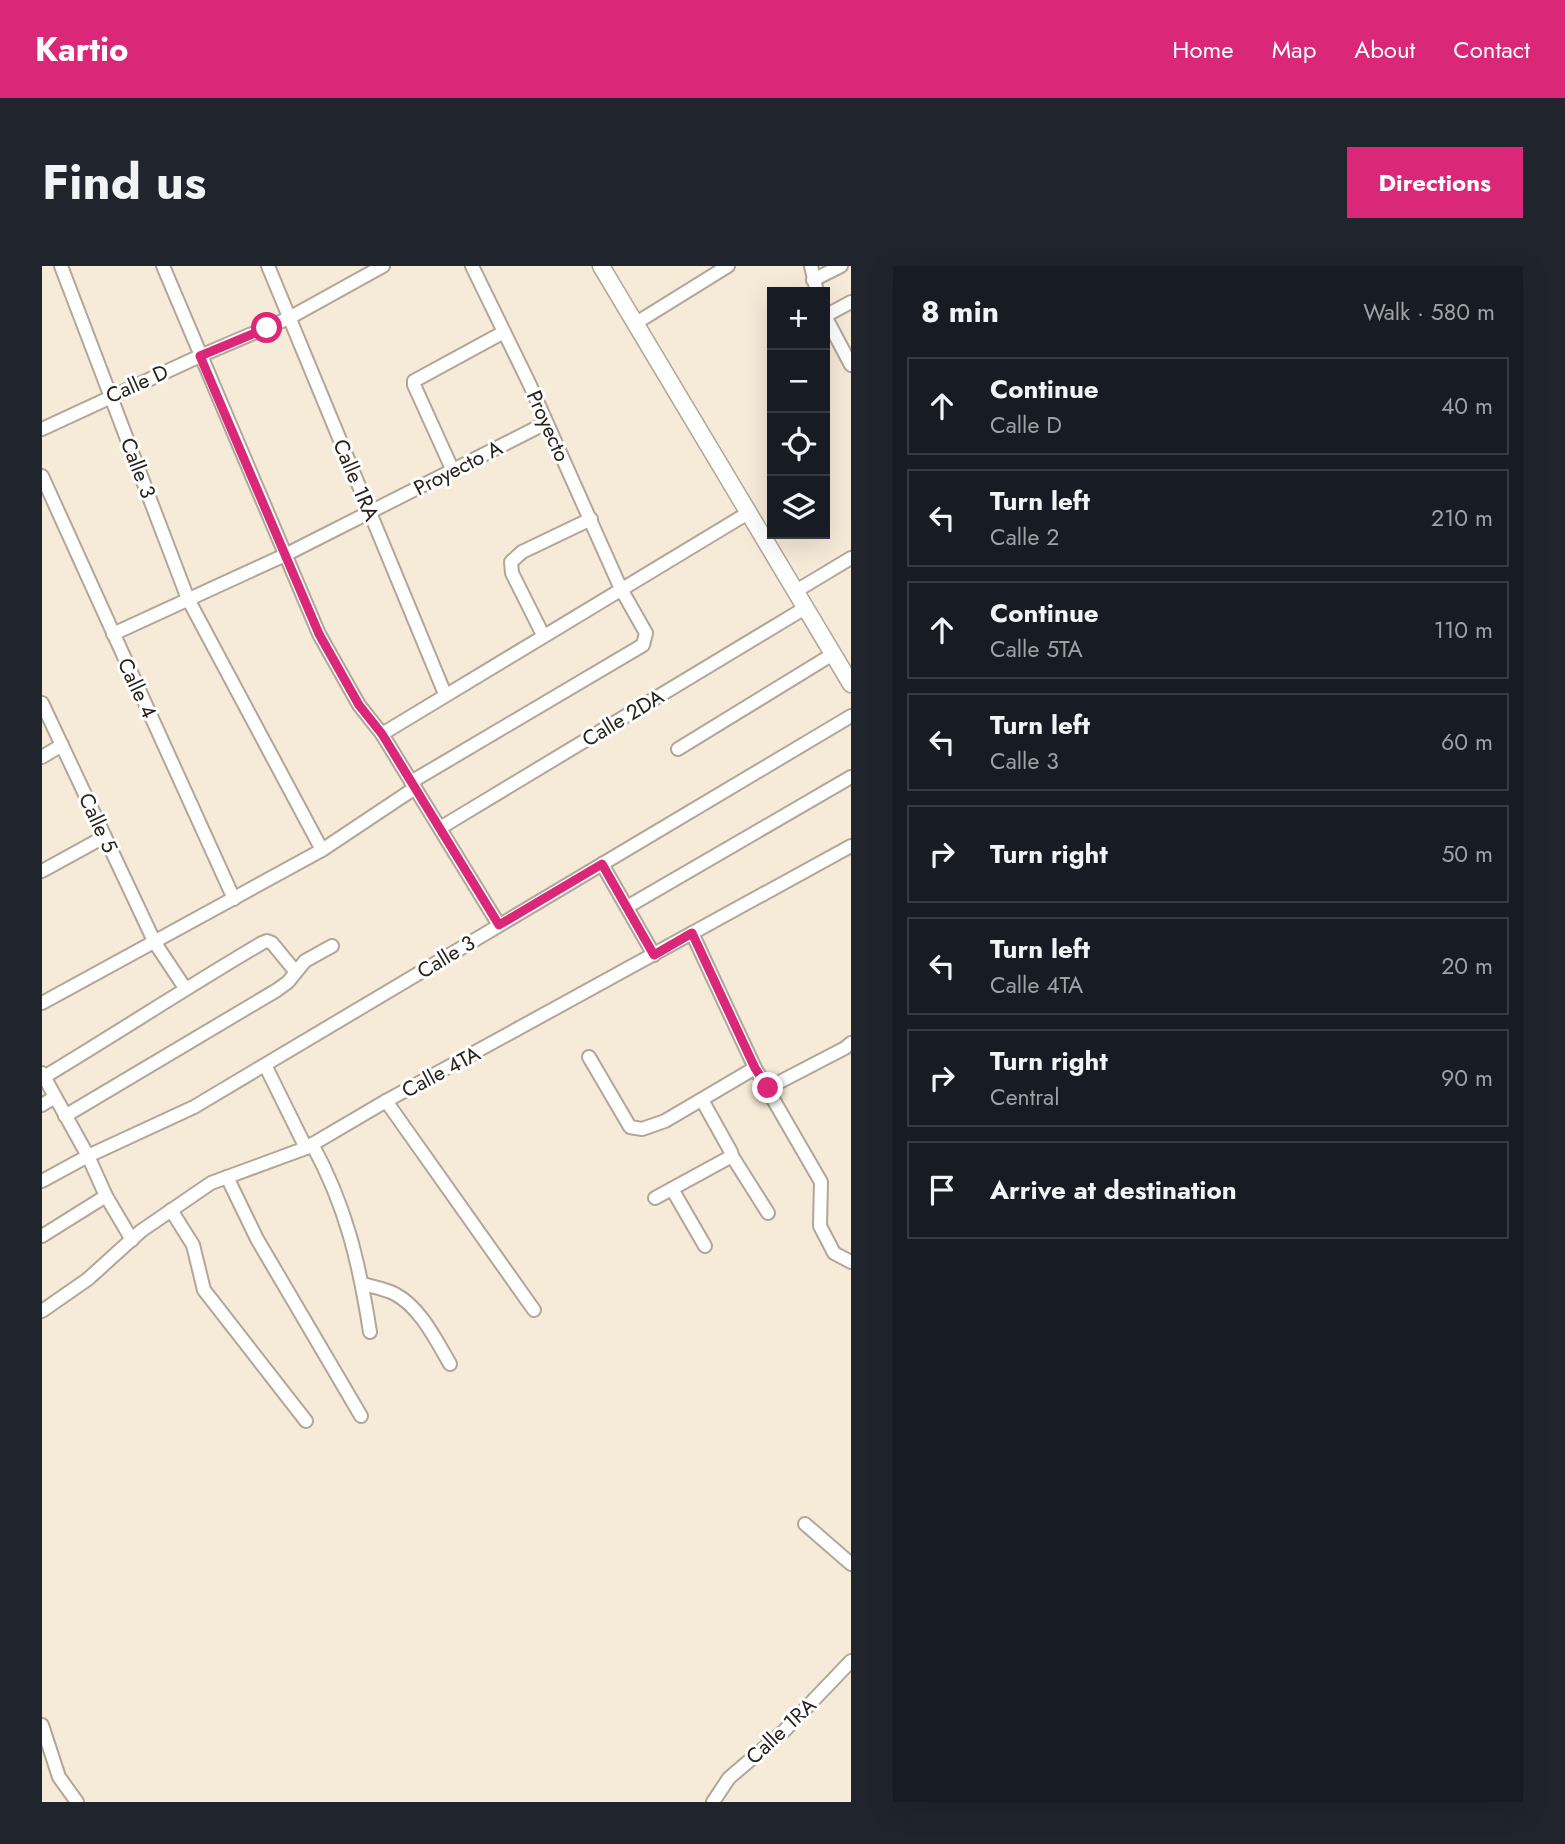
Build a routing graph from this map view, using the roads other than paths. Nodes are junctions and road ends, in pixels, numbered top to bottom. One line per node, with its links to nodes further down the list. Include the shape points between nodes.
1 (61, 266): 19 (street, Calle 3)
2 (163, 266): 17 (street)
3 (268, 266): 13 (street, Calle 1RA)
4 (383, 266): 13 (street, Calle D)
5 (472, 266): 16 (street, Proyecto)
6 (601, 266): 14 (main road)
7 (728, 266): 14 (street)
8 (811, 266): 10 (street)
9 (841, 266): 10 (street)
10 (815, 286)
11 (851, 302): 12 (street)
12 (830, 313)
13 (289, 318): 17 (street, Calle D); 24 (street, Calle 1RA)
14 (636, 323): 25 (main road)
15 (830, 325): 18 (street)
16 (504, 331): 20 (street, Proyecto); 22 (street, via 414,381)
17 (200, 356): 19 (street, Calle D); 27 (street)
18 (850, 361)
19 (110, 396): 21 (street, Calle D); 31 (street, Calle 3)
20 (546, 423): 22 (street, Proyecto A); 26 (street, Proyecto)
21 (42, 429)
22 (453, 471): 24 (street, Proyecto A)
23 (42, 476): 33 (street, Calle 4)
24 (370, 513): 27 (street, Proyecto A); 37 (street, Calle 1RA)
25 (748, 513): 29 (street); 30 (main road)
26 (591, 519): 29 (street, Proyecto); 34 (street, via 522,552 511,562 512,573)
27 (285, 555): 31 (street, Proyecto A); 40 (street, via 319,634 359,705)
28 (851, 558): 30 (street)
29 (621, 589): 34 (street); 45 (street, Proyecto, via 646,634 643,645)
30 (796, 591): 32 (main road)
31 (188, 599): 33 (street, Proyecto A); 49 (street, Calle 3)
32 (805, 608): 35 (main road); 46 (street, Calle 2DA)
33 (113, 634): 52 (street, Calle 4)
34 (543, 635): 37 (street)
35 (834, 654): 36 (main road); 42 (street)
36 (851, 684)
37 (445, 694): 40 (street)
38 (42, 703): 41 (street, Calle 5)
39 (851, 716): 50 (street, Calle 3)
40 (382, 734): 45 (street)
41 (62, 745): 43 (street); 47 (street, Calle 5)
42 (678, 749)
43 (42, 757)
44 (851, 777): 53 (street)
45 (413, 785): 46 (street); 49 (street)
46 (440, 828): 54 (street)
47 (104, 837): 51 (street); 56 (street, Calle 5)
48 (851, 846): 55 (street, Calle 4TA)
49 (322, 850): 52 (street)
50 (602, 864): 53 (street); 54 (street, Calle 3)
51 (42, 871)
52 (234, 899): 56 (street)
53 (627, 907): 58 (street)
54 (499, 925): 64 (street, Calle 3)
55 (692, 933): 58 (street, Calle 4TA); 65 (street)
56 (155, 943): 60 (street, Calle 5); 61 (street)
57 (332, 946): 59 (street)
58 (654, 955): 70 (street, Calle 4TA)
59 (296, 971): 60 (street, via 267,941); 72 (street, via 277,990)
60 (185, 988): 66 (street)
61 (42, 1003)
62 (851, 1043): 67 (street)
63 (589, 1057): 69 (street, via 630,1127 642,1129 665,1121)
64 (265, 1065): 73 (street); 74 (street, Calle 3, via 171,1119)
65 (755, 1068): 67 (street); 69 (street)
66 (43, 1075): 68 (street)
67 (768, 1088): 86 (street, via 821,1182 820,1226 834,1253)
68 (55, 1097): 71 (street); 72 (street)
69 (702, 1100): 75 (street)
70 (386, 1101): 73 (street, Calle 4TA); 88 (street)
71 (42, 1105)
72 (65, 1116): 74 (street)
73 (309, 1146): 76 (street, Calle 4TA); 87 (street, via 332,1181)
74 (88, 1156): 77 (street, Calle 3); 79 (street)
75 (732, 1156): 78 (street); 82 (street)
76 (227, 1177): 81 (street, Calle 4TA); 92 (street, via 257,1239)
77 (42, 1181)
78 (672, 1189): 80 (street); 85 (street)
79 (106, 1196): 83 (street); 84 (street)
80 (655, 1198)
81 (171, 1210): 84 (street, Calle 4TA); 93 (street, via 193,1245 205,1290)
82 (768, 1213)
83 (42, 1236)
84 (132, 1240): 89 (street, Calle 4TA)
85 (705, 1246)
86 (851, 1262)
87 (363, 1284): 90 (street); 91 (street, via 396,1294 413,1309)
88 (534, 1310)
89 (42, 1311)
90 (370, 1332)
91 (450, 1364)
92 (361, 1416)
93 (306, 1421)
94 (805, 1524): 95 (street)
95 (851, 1564)
96 (851, 1661): 99 (street, Calle 1RA, via 784,1731 729,1778)
97 (42, 1725): 98 (street, via 59,1777)
98 (74, 1801)
99 (713, 1802)

